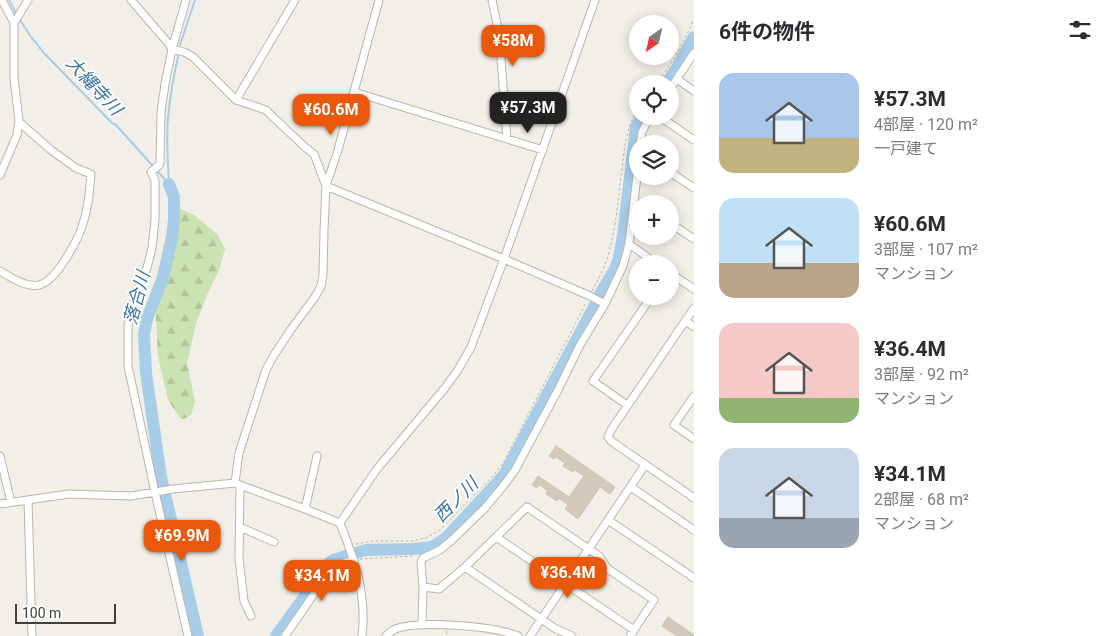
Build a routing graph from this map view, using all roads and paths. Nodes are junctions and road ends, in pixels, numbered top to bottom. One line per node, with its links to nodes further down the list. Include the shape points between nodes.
1 (2, 0): 10 (street)
2 (28, 0): 10 (street)
3 (131, 0): 11 (street)
4 (186, 0): 11 (street)
5 (295, 0): 18 (street)
6 (379, 0): 17 (street)
7 (492, 0): 22 (street, via 499,33)
8 (595, 0): 24 (street)
9 (694, 19): 13 (path, via 683,44)
10 (15, 21): 19 (street, via 14,78)
11 (172, 50): 18 (street, via 193,57); 52 (street, via 161,112 156,168 151,172 155,180 152,248 128,325 128,366)
12 (694, 54): 14 (street)
13 (663, 75)
14 (679, 76)
15 (679, 80): 16 (street)
16 (694, 91)
17 (354, 92): 22 (street); 27 (street)
18 (236, 100): 27 (street, via 266,110 314,154)
19 (19, 122): 25 (street, via 13,147); 35 (street, via 57,155 91,174 90,183 84,220 74,246 47,282 37,286 17,281)
20 (629, 125): 38 (path, via 609,253)
21 (672, 125): 23 (street)
22 (507, 138): 24 (street)
23 (694, 140)
24 (543, 150): 34 (street)
25 (0, 175)
26 (679, 178): 28 (street)
27 (326, 186): 34 (street); 50 (street, via 321,286 266,370 240,453)
28 (694, 188)
29 (679, 229): 31 (street)
30 (629, 236): 32 (street)
31 (694, 239)
32 (628, 244): 33 (street); 39 (street, via 623,266)
33 (644, 255)
34 (504, 259): 38 (street); 59 (street, via 471,347 458,370 377,469)
35 (0, 271)
36 (679, 279): 37 (street)
37 (694, 290)
38 (590, 296): 39 (street); 65 (path, via 492,477 440,530 426,538 374,542)
39 (605, 304): 66 (street, via 580,344 515,470 485,508 452,540)
40 (646, 305): 45 (street, via 593,381)
41 (694, 308): 42 (street)
42 (686, 321): 43 (street); 45 (street)
43 (694, 327)
44 (694, 396): 46 (street, via 674,425)
45 (627, 405): 49 (street, via 608,437)
46 (694, 439)
47 (0, 456): 55 (street)
48 (317, 456): 57 (street)
49 (645, 465): 51 (street); 53 (street)
50 (238, 484): 52 (street); 57 (street); 60 (street)
51 (631, 487): 58 (street); 61 (street)
52 (156, 492): 54 (street, via 132,496 69,494); 76 (street)
53 (694, 498)
54 (28, 500): 55 (street); 75 (street)
55 (11, 502): 56 (street)
56 (0, 504)
57 (305, 509): 59 (street)
58 (608, 520): 64 (street); 68 (street)
59 (340, 523): 65 (street)
60 (240, 527): 63 (street); 71 (street, via 239,559 244,601)
61 (694, 530)
62 (496, 537): 64 (street, via 527,508); 67 (street); 69 (street)
63 (274, 542)
64 (589, 549): 69 (street); 74 (street, via 608,569 654,600)
65 (351, 553): 66 (path, via 364,558); 77 (street, via 330,571); 78 (street, via 361,585)
66 (423, 558): 70 (street)
67 (465, 568): 70 (street, via 439,588); 72 (street)
68 (694, 578)
69 (566, 583): 72 (street); 74 (street)
70 (423, 587): 73 (street)
71 (251, 616)
72 (542, 619): 81 (street); 82 (street)
73 (422, 625): 79 (street, via 393,630); 80 (street, via 486,628)
74 (632, 633)
75 (32, 636)
76 (188, 636)
77 (285, 636)
78 (362, 636)
79 (386, 636)
80 (518, 636)
81 (530, 636)
82 (572, 636)

